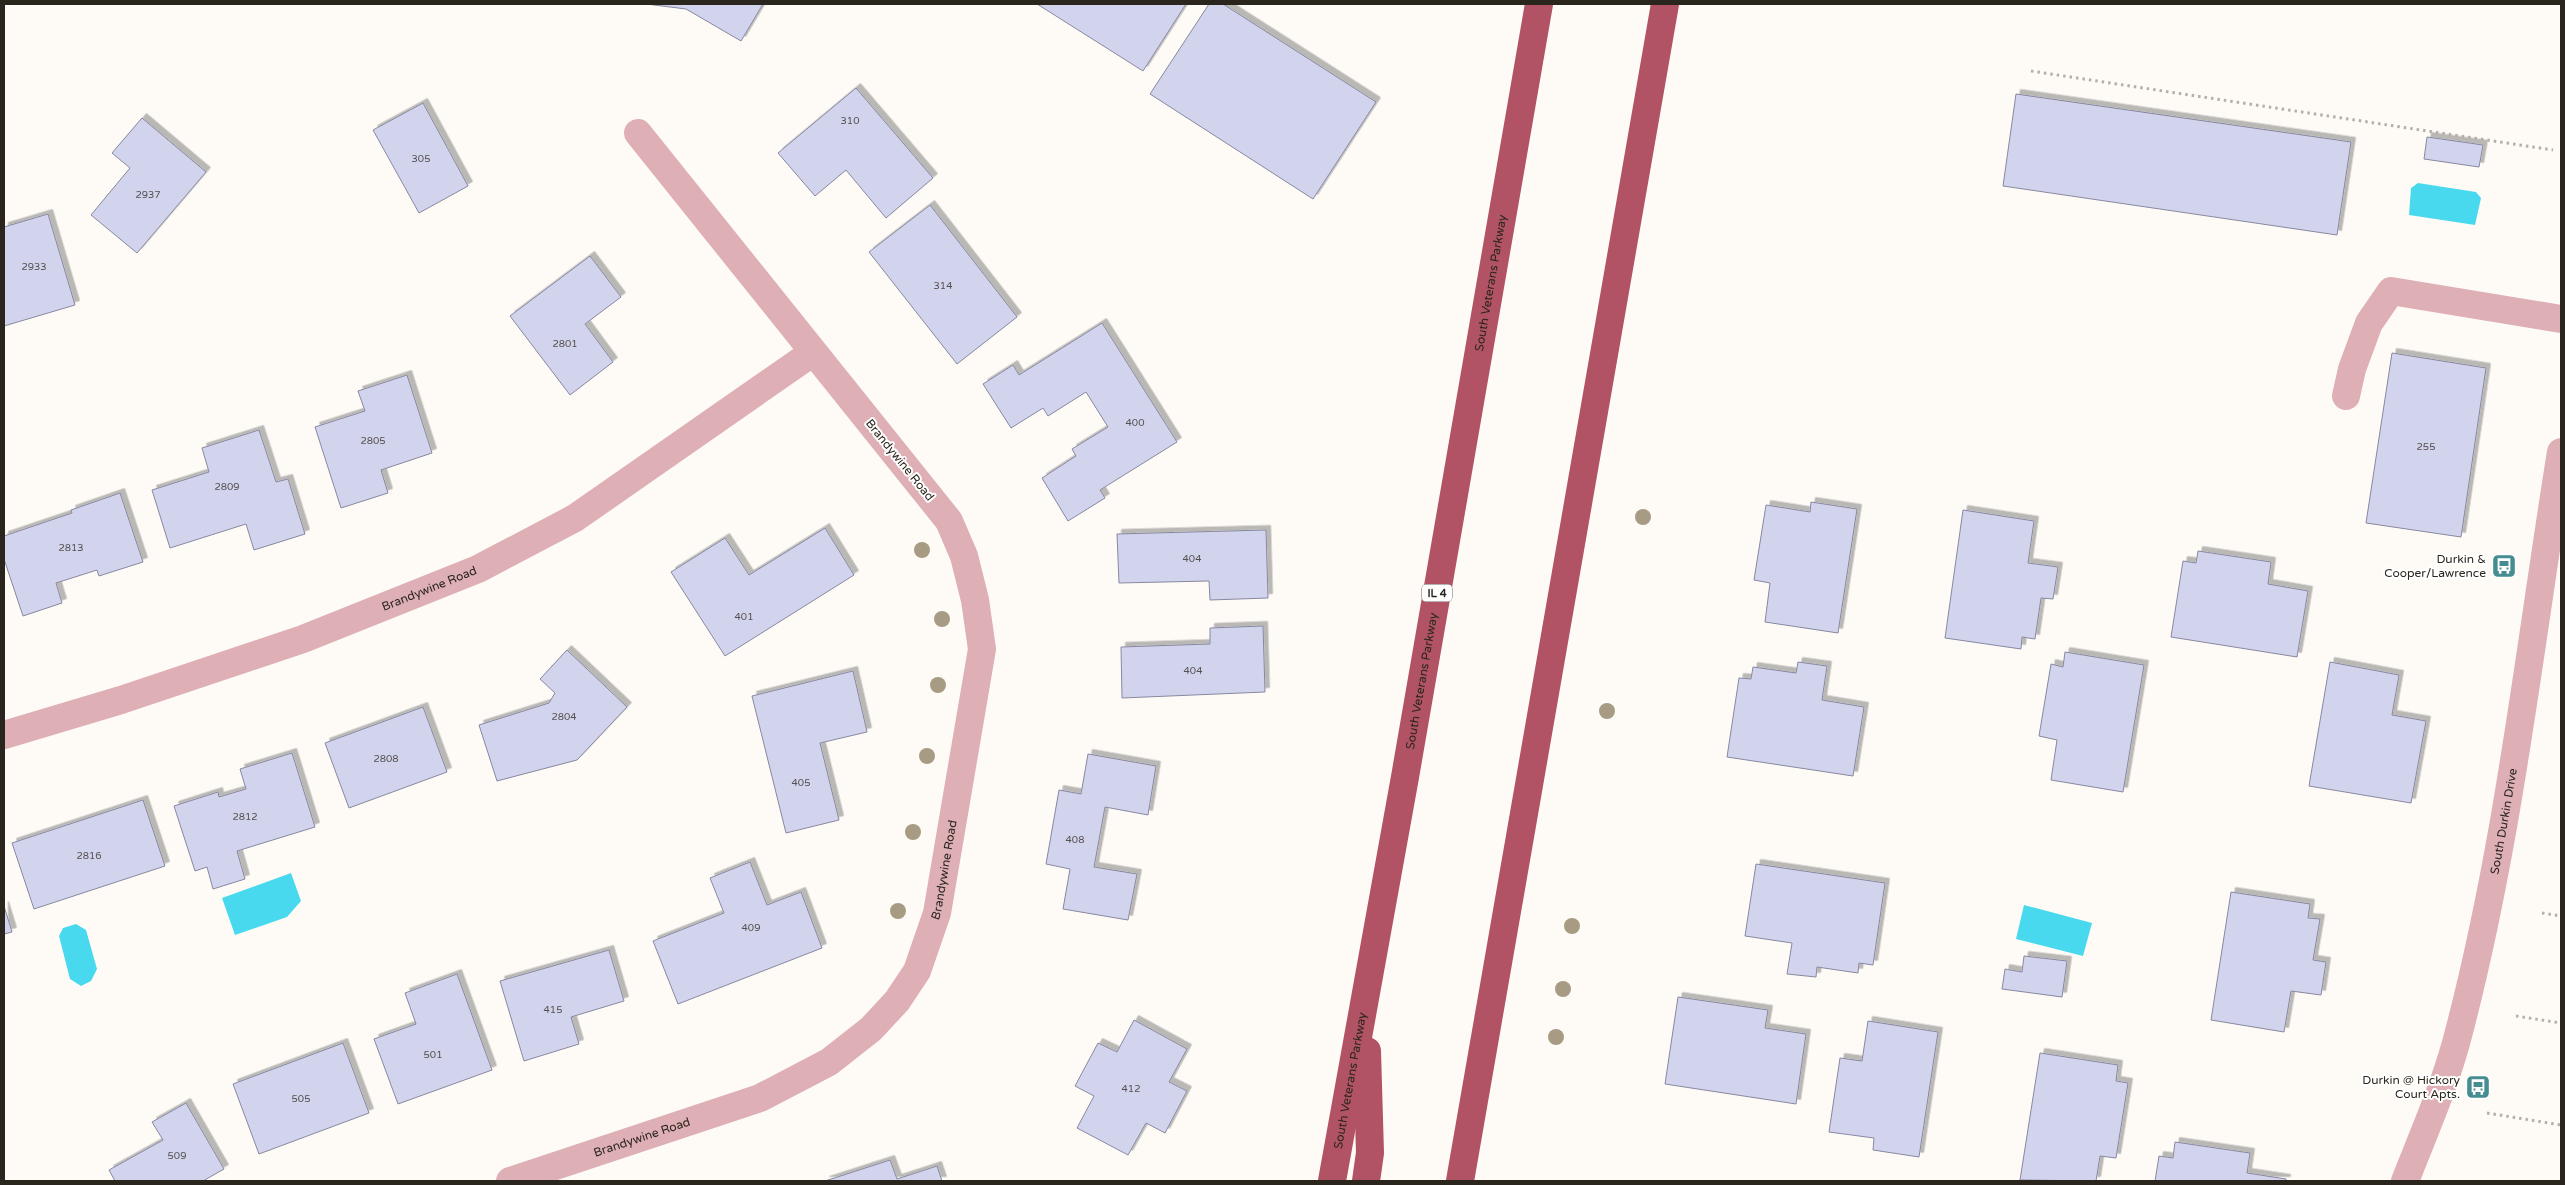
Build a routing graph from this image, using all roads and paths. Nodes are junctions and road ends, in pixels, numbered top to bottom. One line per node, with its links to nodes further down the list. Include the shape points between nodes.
1 (1539, 4): 13 (highway, South Veterans Parkway / IL 4)
2 (1665, 4): 21 (highway)
3 (2032, 71): 5 (path)
4 (638, 133): 7 (street, Brandywine Road)
5 (2553, 150)
6 (2561, 319): 8 (street, via 2391,291 2369,324 2352,369)
7 (812, 353): 10 (street, Brandywine Road, via 575,518 478,569 304,639); 18 (street, Brandywine Road, via 949,521 964,556 975,600 982,649 937,913 917,971 871,1029 829,1062 760,1098)
8 (2346, 396)
9 (2561, 452): 22 (street, South Durkin Drive, via 2495,877 2456,1043 2444,1083)
10 (4, 735)
11 (2542, 913): 12 (path)
12 (2561, 916)
13 (1366, 994): 19 (highway, South Veterans Parkway / IL 4); 20 (highway, via 1370,1153)
14 (2516, 1016): 15 (path)
15 (2561, 1023)
16 (2487, 1113): 17 (path)
17 (2561, 1125)
18 (510, 1181)
19 (1332, 1181)
20 (1366, 1181)
21 (1460, 1181)
22 (2405, 1181)

